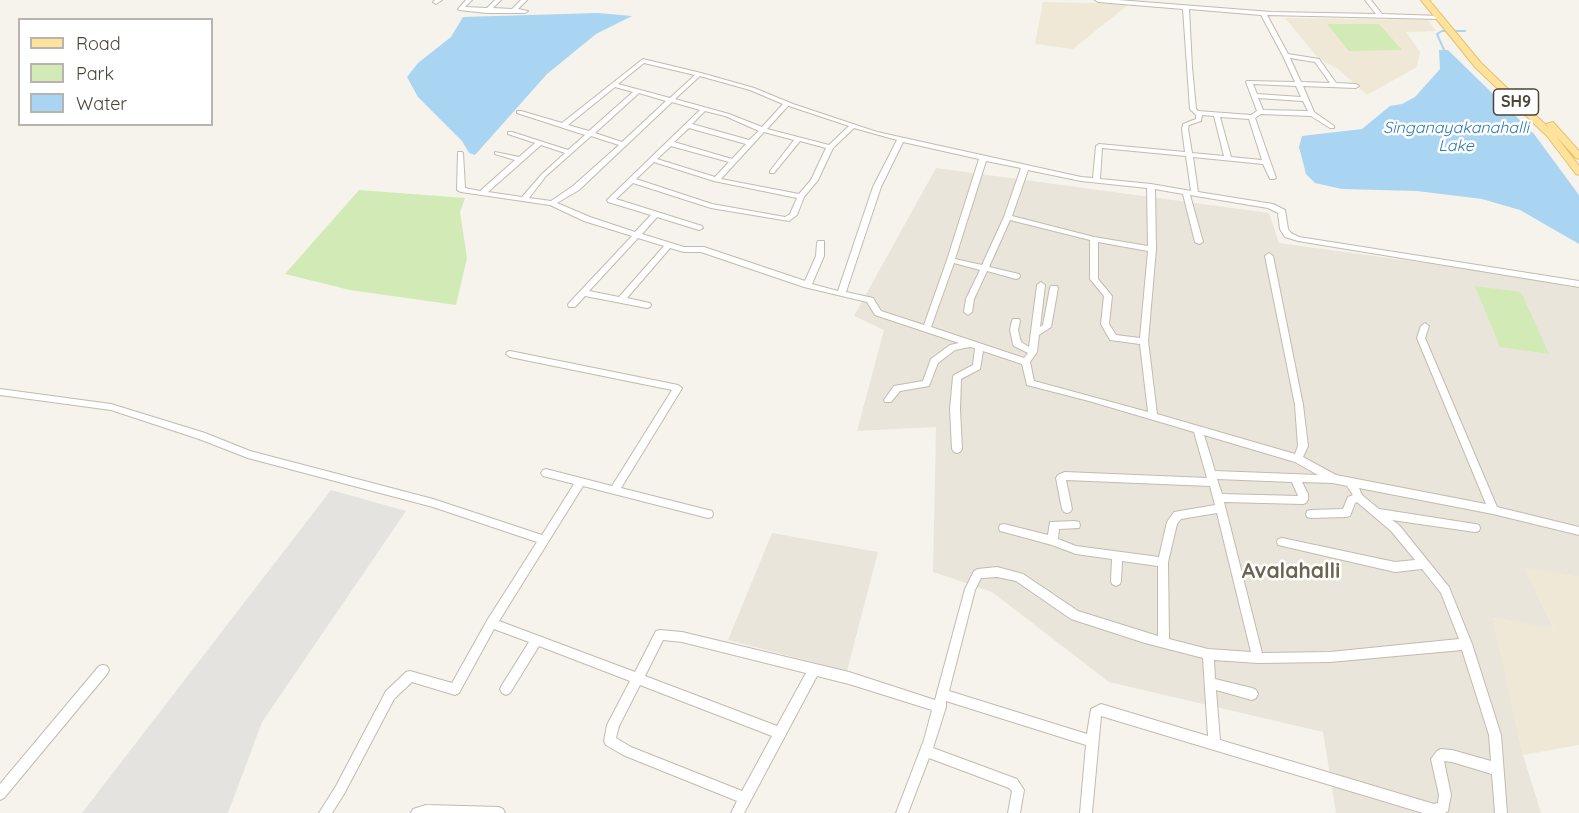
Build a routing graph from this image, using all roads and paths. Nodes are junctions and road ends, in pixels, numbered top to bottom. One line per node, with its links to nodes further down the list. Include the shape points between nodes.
1 (469, 0): 9 (street, via 461,9)
2 (498, 0): 9 (street)
3 (524, 0): 10 (street)
4 (1098, 0): 8 (street)
5 (1368, 0): 13 (street)
6 (1425, 0): 14 (main road, SH9)
7 (1436, 0): 15 (main road, SH9)
8 (1186, 7): 12 (street); 30 (street, via 1193,109)
9 (487, 11): 10 (street)
10 (513, 11): 11 (street)
11 (525, 11)
12 (1263, 13): 13 (street); 16 (street)
13 (1380, 16): 14 (street)
14 (1439, 17): 15 (main road, SH9)
15 (1455, 31): 52 (main road, SH9); 61 (main road, SH9, via 1489,77 1550,134)
16 (1286, 56): 18 (street); 20 (street, via 1317,60)
17 (699, 74): 19 (street, via 643,61); 25 (street); 26 (street)
18 (1298, 83): 20 (street); 23 (street, via 1249,82); 24 (street)
19 (615, 85): 22 (street); 35 (street)
20 (1334, 85): 21 (street)
21 (1356, 86)
22 (638, 91): 25 (street); 40 (street)
23 (1254, 96): 24 (street); 29 (street)
24 (1305, 99): 31 (street)
25 (671, 100): 27 (street); 46 (street)
26 (787, 103): 36 (street); 38 (street)
27 (704, 109): 34 (street); 38 (street, via 740,118)
28 (519, 112): 35 (street)
29 (1260, 112): 31 (street); 33 (street)
30 (1199, 113): 32 (street); 51 (street, via 1199,120 1186,124)
31 (1311, 113): 37 (street)
32 (1217, 116): 33 (street); 54 (street)
33 (1252, 117): 58 (street)
34 (687, 125): 44 (street); 45 (street)
35 (562, 126): 40 (street)
36 (853, 126): 42 (street); 47 (street)
37 (1332, 127)
38 (763, 130): 41 (street); 45 (street)
39 (510, 133): 43 (street)
40 (590, 134): 46 (street); 48 (street)
41 (798, 139): 47 (street); 60 (street)
42 (901, 140): 53 (street); 91 (street, via 877,186)
43 (540, 142): 48 (street); 55 (street)
44 (669, 143): 56 (street); 57 (street)
45 (751, 143): 57 (street)
46 (623, 144): 72 (street, via 576,188)
47 (830, 147): 70 (street)
48 (569, 152): 71 (street)
49 (460, 153): 67 (street, via 461,190)
50 (497, 153): 55 (street)
51 (1191, 153): 54 (street); 65 (street, via 1100,146); 69 (street)
52 (1579, 156)
53 (983, 158): 59 (street); 83 (street)
54 (1228, 158): 58 (street)
55 (519, 159): 67 (street)
56 (654, 160): 63 (street); 64 (street)
57 (733, 162): 64 (street)
58 (1266, 162): 62 (street)
59 (1025, 168): 65 (street); 74 (street)
60 (772, 172)
61 (1579, 172)
62 (1272, 178)
63 (632, 180): 70 (street, via 711,206 786,219 793,215); 73 (street, via 611,200)
64 (716, 180): 70 (street)
65 (1096, 182): 66 (street)
66 (1151, 186): 68 (street); 81 (street)
67 (483, 192): 71 (street)
68 (1186, 192): 69 (street); 78 (street)
69 (1196, 193): 86 (street, via 1278,208 1288,236 1298,239)
70 (801, 197)
71 (524, 199): 72 (street)
72 (552, 203): 76 (street)
73 (656, 214): 75 (street); 76 (street)
74 (1008, 217): 77 (street); 84 (street)
75 (699, 228)
76 (637, 235): 80 (street); 90 (street)
77 (1094, 239): 81 (street); 100 (street, via 1094,279 1108,296 1105,324 1113,338)
78 (1199, 242)
79 (822, 243): 87 (street)
80 (669, 245): 87 (street, via 684,250 701,249); 92 (street)
81 (1152, 249): 100 (street)
82 (1269, 256): 111 (street, via 1299,405 1303,446)
83 (951, 260): 84 (street); 98 (street)
84 (984, 268): 85 (street); 95 (street)
85 (1016, 276)
86 (1579, 284)
87 (807, 285): 91 (street)
88 (1041, 285): 99 (street)
89 (1054, 288): 99 (street, via 1047,327)
90 (583, 293): 92 (street); 93 (street)
91 (841, 294): 98 (street, via 870,300 878,314)
92 (621, 300): 94 (street)
93 (572, 305)
94 (647, 305)
95 (968, 312)
96 (1016, 321): 103 (street, via 1017,344)
97 (1425, 326): 122 (street, via 1421,338)
98 (926, 330): 101 (street)
99 (1036, 333): 103 (street)
100 (1144, 341): 108 (street)
101 (968, 344): 102 (street); 107 (street, via 953,347 934,361 926,384 897,388)
102 (979, 347): 105 (street); 110 (street, via 977,367 957,377)
103 (1033, 352): 105 (street)
104 (510, 354): 118 (street, via 678,388)
105 (1026, 362): 108 (street, via 1030,383)
106 (0, 392): 130 (street, via 111,407 248,454 433,503)
107 (888, 400)
108 (1153, 416): 109 (street)
109 (1198, 429): 111 (street); 115 (street)
110 (957, 449)
111 (1298, 459): 114 (street)
112 (546, 473): 116 (street)
113 (1295, 478): 114 (street); 115 (street); 120 (street, via 1303,500)
114 (1334, 478): 117 (street)
115 (1212, 479): 120 (street); 121 (street, via 1065,476 1061,478)
116 (581, 481): 118 (street); 130 (street)
117 (1351, 483): 119 (street); 122 (street)
118 (615, 489): 124 (street)
119 (1359, 498): 123 (street); 125 (street, via 1351,500 1346,513)
120 (1219, 503): 134 (street, via 1178,515 1172,522); 142 (street)
121 (1066, 509)
122 (1492, 510): 129 (street)
123 (1377, 513): 128 (street); 135 (street)
124 (708, 514)
125 (1311, 514)
126 (1075, 525): 131 (street, via 1054,525)
127 (1004, 528): 131 (street)
128 (1474, 528)
129 (1579, 531)
130 (543, 540): 137 (street)
131 (1053, 541): 133 (street)
132 (1282, 542): 135 (street, via 1395,567)
133 (1117, 556): 134 (street); 136 (street)
134 (1163, 562): 139 (street)
135 (1425, 564): 140 (street, via 1446,590)
136 (1116, 581)
137 (492, 623): 138 (street); 157 (street, via 455,689 410,676 390,695)
138 (536, 641): 145 (street); 147 (street)
139 (1164, 643): 141 (street); 149 (street, via 1075,615 1020,577 997,572 978,574 970,589)
140 (1466, 644): 142 (street, via 1330,657); 154 (street, via 1495,735)
141 (1208, 654): 142 (street); 146 (street)
142 (1257, 658)
143 (103, 670): 155 (street)
144 (814, 670): 145 (street, via 682,636 660,635); 149 (street); 150 (street)
145 (636, 679): 150 (street); 156 (street, via 613,725 610,741)
146 (1210, 683): 148 (street); 152 (street)
147 (506, 689)
148 (1252, 694)
149 (942, 701): 151 (street); 153 (street)
150 (780, 733): 156 (street)
151 (1092, 741): 152 (street, via 1095,713 1101,710); 163 (street)
152 (1214, 744): 154 (street, via 1434,810 1444,807 1446,795 1437,759 1441,755)
153 (926, 751): 161 (street); 162 (street, via 1013,783 1018,790)
154 (1497, 769): 164 (street)
155 (0, 795)
156 (744, 798): 160 (street)
157 (325, 813)
158 (417, 813): 159 (street)
159 (500, 813)
160 (736, 813)
161 (902, 813)
162 (1014, 813)
163 (1086, 813)
164 (1502, 813)

